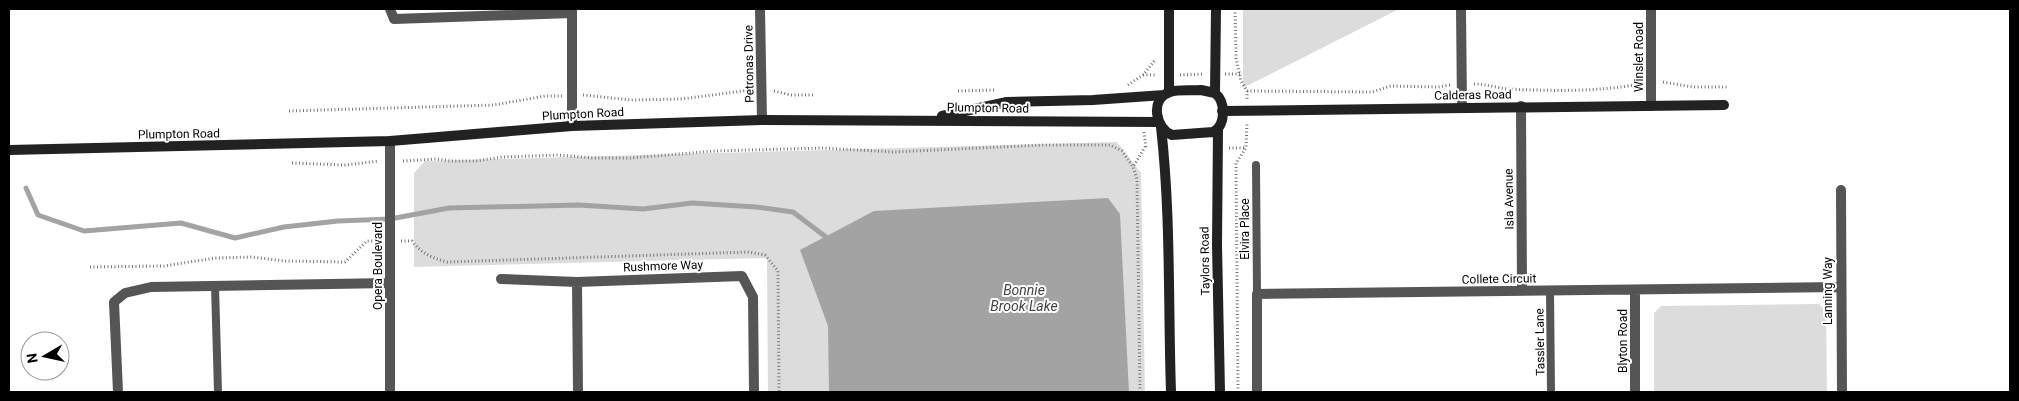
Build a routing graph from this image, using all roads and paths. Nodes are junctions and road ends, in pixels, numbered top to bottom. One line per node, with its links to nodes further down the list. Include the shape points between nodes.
1 (390, 9): 8 (street, via 394,19)
2 (760, 9): 16 (street, Petronas Drive)
3 (1169, 9): 12 (street)
4 (1216, 9): 9 (street)
5 (1235, 9): 10 (path, via 1236,58)
6 (1461, 9): 14 (street)
7 (1651, 9): 13 (street, Winslet Road)
8 (572, 11): 20 (street)
9 (1215, 74): 10 (path); 12 (path); 17 (street)
10 (1240, 74): 14 (path, via 1247,91 1372,92 1391,86 1438,88)
11 (1143, 75): 12 (path)
12 (1169, 75): 18 (street)
13 (1651, 82): 14 (path, via 1608,89 1506,89); 15 (path); 23 (street, Winslet Road)
14 (1462, 84): 24 (street)
15 (1727, 87)
16 (761, 89): 19 (path, via 790,95); 20 (path, via 682,99); 27 (street, Petronas Drive)
17 (1216, 93): 18 (street, via 1201,90); 26 (street, via 1221,99)
18 (1167, 94): 28 (street, via 1007,102); 29 (street, via 1158,107)
19 (815, 95)
20 (572, 96): 25 (path, via 545,96 494,105); 30 (street)
21 (1724, 105): 23 (street, Calderas Road)
22 (1520, 106): 23 (street, Calderas Road); 24 (street, Calderas Road); 50 (street, Isla Avenue)
23 (1651, 106)
24 (1462, 107): 26 (street, Calderas Road)
25 (289, 111)
26 (1222, 111): 31 (street, via 1222,123)
27 (762, 120): 28 (street, Plumpton Road); 30 (street, Plumpton Road)
28 (924, 120): 29 (street, Plumpton Road)
29 (1160, 125): 31 (street, via 1172,135); 59 (street, via 1168,212)
30 (572, 126): 32 (street, Plumpton Road)
31 (1218, 129): 60 (street, Taylors Road)
32 (390, 141): 35 (street, Plumpton Road); 36 (street, Opera Boulevard)
33 (1145, 147): 39 (path)
34 (1246, 148): 61 (path, via 1236,163)
35 (9, 150)
36 (390, 161): 37 (path, via 345,165); 39 (path, via 476,161 558,155 630,158 824,148 894,152 1110,145 1122,152); 41 (street, Opera Boulevard)
37 (292, 163)
38 (1256, 165): 52 (lane, Elvira Place)
39 (1133, 167): 58 (path, via 1137,179)
40 (1840, 190): 48 (street, Lanning Way)
41 (390, 241): 42 (path, via 412,241 427,255 447,262); 43 (path, via 367,241 345,262 252,257 215,258 164,266); 46 (street, Opera Boulevard)
42 (494, 260)
43 (90, 267)
44 (501, 279): 45 (street)
45 (577, 282): 56 (street); 57 (street, Rushmore Way, via 742,276 753,297)
46 (390, 283): 47 (street); 55 (street, Opera Boulevard)
47 (215, 286): 53 (street, via 151,287 126,293 114,302); 54 (lane)
48 (1841, 287): 49 (street, Collete Circuit); 65 (street, Lanning Way)
49 (1635, 290): 51 (street, Collete Circuit); 64 (street, Blyton Road)
50 (1522, 291): 51 (street, Collete Circuit); 52 (street, Collete Circuit)
51 (1550, 291): 63 (lane, Tassler Lane)
52 (1256, 294): 62 (street)
53 (118, 392)
54 (218, 392)
55 (390, 392)
56 (578, 392)
57 (754, 392)
58 (1140, 392)
59 (1171, 392)
60 (1220, 392)
61 (1238, 392)
62 (1257, 392)
63 (1551, 392)
64 (1635, 392)
65 (1842, 392)

